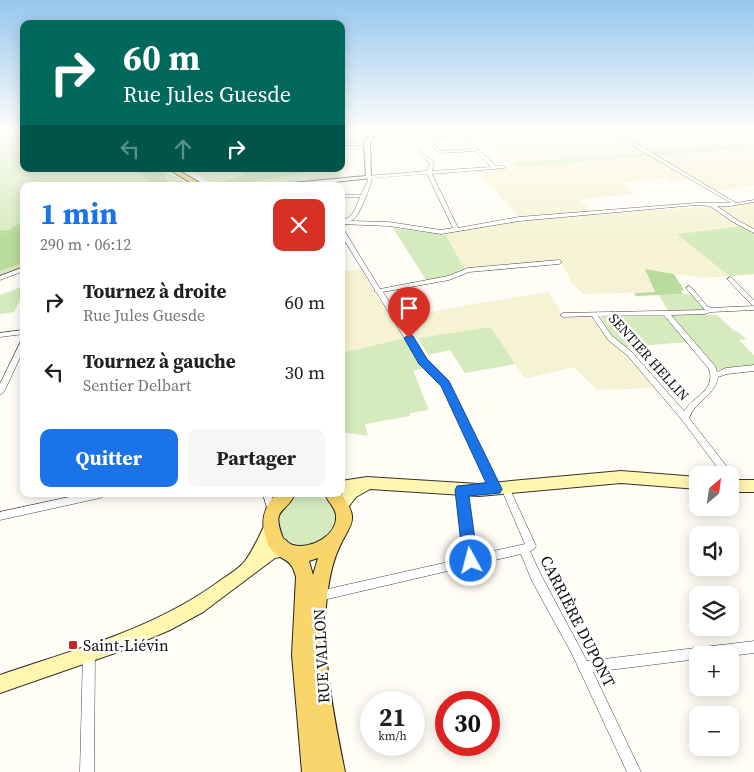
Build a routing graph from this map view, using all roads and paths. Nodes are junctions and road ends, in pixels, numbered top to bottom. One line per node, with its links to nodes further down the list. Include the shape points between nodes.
1 (368, 166): 10 (street)
2 (431, 166): 9 (street)
3 (493, 166): 6 (street)
4 (673, 166): 18 (street)
5 (503, 167): 6 (street)
6 (495, 168): 9 (street)
7 (176, 172): 11 (main road)
8 (185, 172): 12 (main road)
9 (428, 173): 10 (street); 22 (street)
10 (369, 177): 13 (street); 15 (street)
11 (194, 182)
12 (203, 182)
13 (321, 182)
14 (345, 196): 15 (street)
15 (364, 196): 19 (street, via 354,216)
16 (754, 201): 18 (street)
17 (711, 204): 18 (street); 21 (street); 22 (street, via 528,218)
18 (735, 204)
19 (345, 221)
20 (345, 222): 22 (street, via 438,232)
21 (754, 229)
22 (456, 230)
23 (345, 237): 29 (street)
24 (559, 262): 29 (street, via 468,270 449,278)
25 (20, 270): 26 (street)
26 (0, 278)
27 (730, 279): 30 (street)
28 (689, 288): 31 (street)
29 (377, 291): 48 (street, via 423,361 445,384)
30 (754, 306): 31 (street, SENTIER HELLIN)
31 (710, 310): 32 (street, SENTIER HELLIN)
32 (666, 313): 33 (street, SENTIER HELLIN); 39 (street)
33 (594, 314): 34 (street, SENTIER HELLIN); 41 (street, SENTIER HELLIN, via 613,341 629,353)
34 (562, 315)
35 (20, 332): 36 (street)
36 (0, 335)
37 (20, 350): 40 (street)
38 (754, 368): 39 (street)
39 (715, 375): 41 (street, SENTIER HELLIN, via 713,385 689,408)
40 (0, 392)
41 (685, 418): 42 (street, SENTIER HELLIN)
42 (720, 466)
43 (689, 482): 48 (main road, via 621,477)
44 (739, 483): 47 (main road)
45 (383, 485): 46 (main road); 49 (main road); 53 (main road, via 358,489)
46 (345, 486)
47 (754, 486)
48 (500, 488): 49 (main road); 58 (street, CARRIÈRE DUPONT, via 531,546)
49 (462, 490): 60 (street)
50 (86, 497): 55 (street)
51 (268, 497): 54 (street)
52 (283, 497): 54 (main road)
53 (337, 500): 57 (main road, RUE VALLON, via 343,524)
54 (272, 511): 56 (main road)
55 (0, 516)
56 (270, 528): 59 (main road, RUE VALLON, via 276,542); 61 (main road)
57 (333, 542): 59 (main road, via 314,553); 62 (main road, RUE VALLON, via 323,561)
58 (524, 549): 60 (street); 65 (street, CARRIÈRE DUPONT)
59 (290, 551): 61 (main road, via 273,551); 67 (main road, RUE VALLON, via 302,565 305,577 302,655)
60 (471, 561): 62 (street)
61 (247, 569): 64 (main road, via 195,607 138,635)
62 (319, 596): 69 (main road, RUE VALLON, via 319,672)
63 (754, 647): 65 (street)
64 (88, 653): 66 (main road); 68 (street)
65 (585, 667): 70 (street, CARRIÈRE DUPONT)
66 (0, 684)
67 (310, 771)
68 (87, 772)
69 (334, 772)
70 (634, 772)

